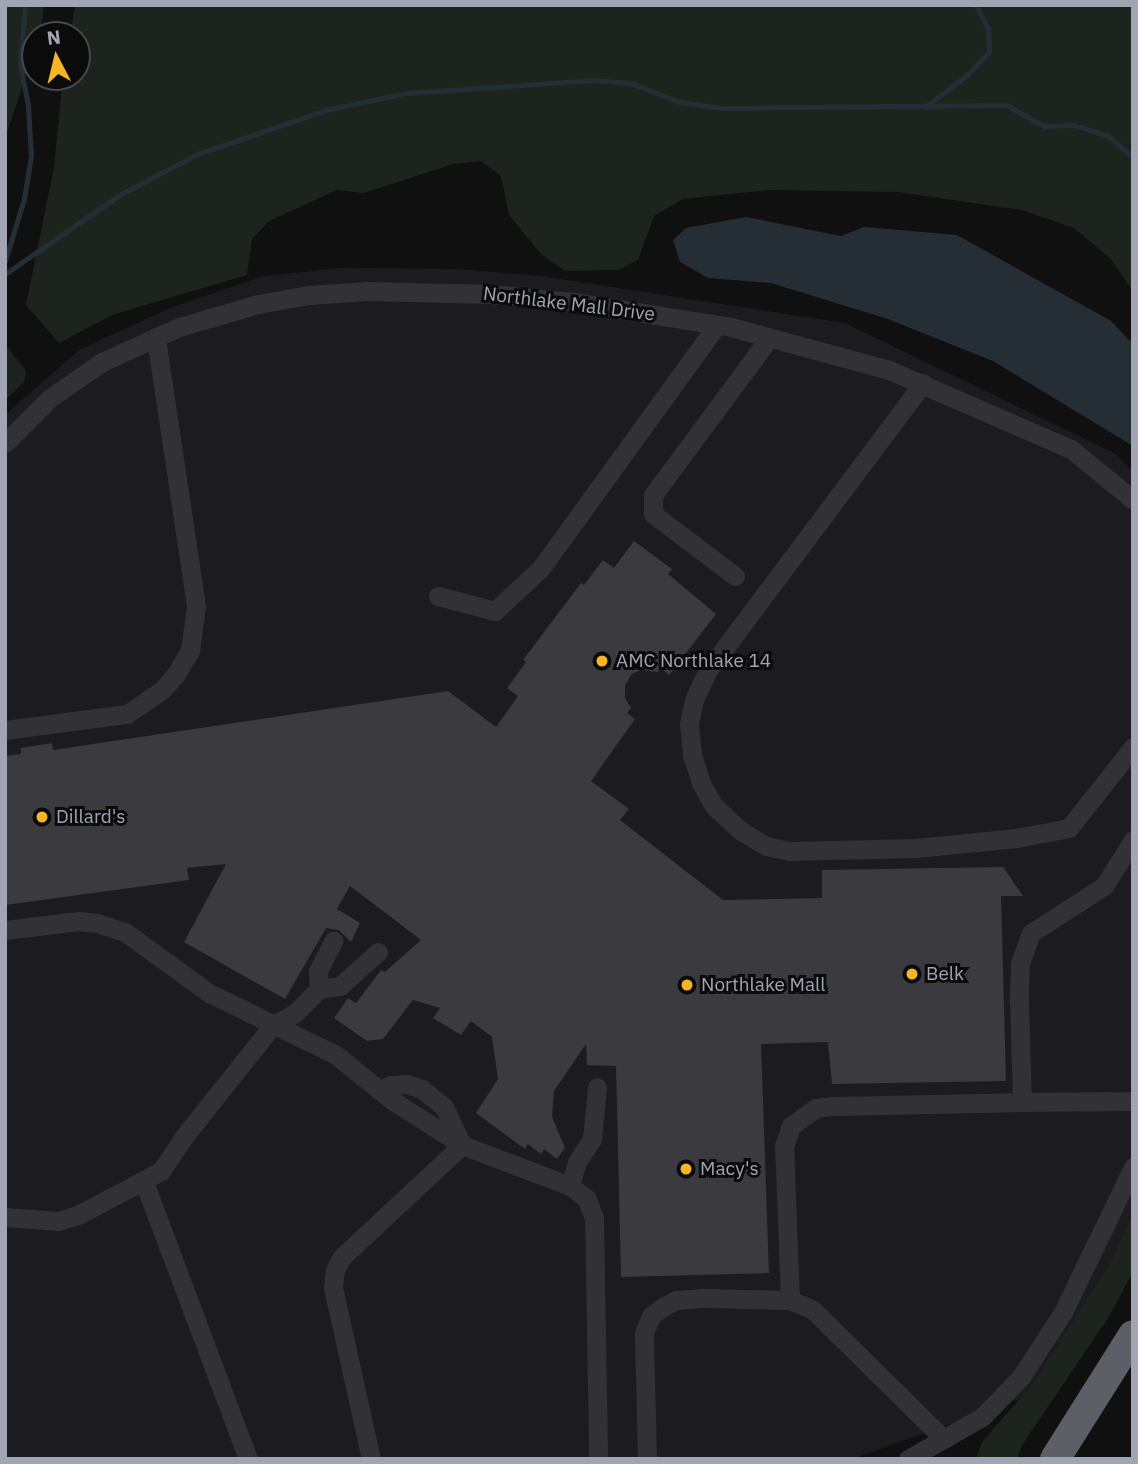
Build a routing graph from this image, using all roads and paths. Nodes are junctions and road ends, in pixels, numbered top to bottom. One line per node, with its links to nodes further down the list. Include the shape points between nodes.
1 (717, 325): 2 (street, Northlake Mall Drive, via 490,293 367,291 258,304); 3 (street, Northlake Mall Drive); 8 (street, via 541,568 495,611)
2 (156, 337): 5 (street, Northlake Mall Drive, via 102,362 51,398); 9 (street, via 196,606 190,650 162,690 127,714)
3 (769, 338): 4 (street, Northlake Mall Drive); 7 (street, via 653,495 653,514)
4 (923, 383): 6 (street, Northlake Mall Drive, via 1071,449); 10 (street, via 706,672 689,724 692,755 714,806 766,846 789,851 1004,840 1069,828)
5 (5, 443)
6 (1133, 500)
7 (735, 576)
8 (438, 596)
9 (5, 730)
10 (1133, 747)
11 (1133, 840): 19 (street, via 1104,886 1041,924 1024,949 1019,1001)
12 (5, 930): 16 (street, via 78,922 125,932 209,993)
13 (333, 941): 15 (street, via 318,971)
14 (377, 953): 15 (street, via 340,986)
15 (319, 989): 16 (street, via 295,1014)
16 (272, 1026): 20 (street, via 336,1055); 22 (street, via 162,1171)
17 (597, 1087): 23 (street, via 592,1139 577,1162)
18 (1133, 1101): 19 (street)
19 (1022, 1102): 25 (street, via 816,1108 791,1126 784,1146)
20 (462, 1145): 23 (street); 29 (street, via 342,1258 335,1270 334,1288)
21 (1133, 1167): 27 (street, via 1063,1312 1021,1377 982,1417)
22 (144, 1182): 24 (street, via 58,1221); 28 (street)
23 (570, 1186): 30 (street, via 587,1199 594,1218)
24 (5, 1217)
25 (790, 1300): 27 (street, via 813,1310); 31 (street, via 676,1300 650,1316 644,1333)
26 (1133, 1335): 33 (highway)
27 (944, 1439): 32 (street)
28 (248, 1459)
29 (371, 1459)
30 (598, 1459)
31 (647, 1459)
32 (908, 1459)
33 (1055, 1459)

